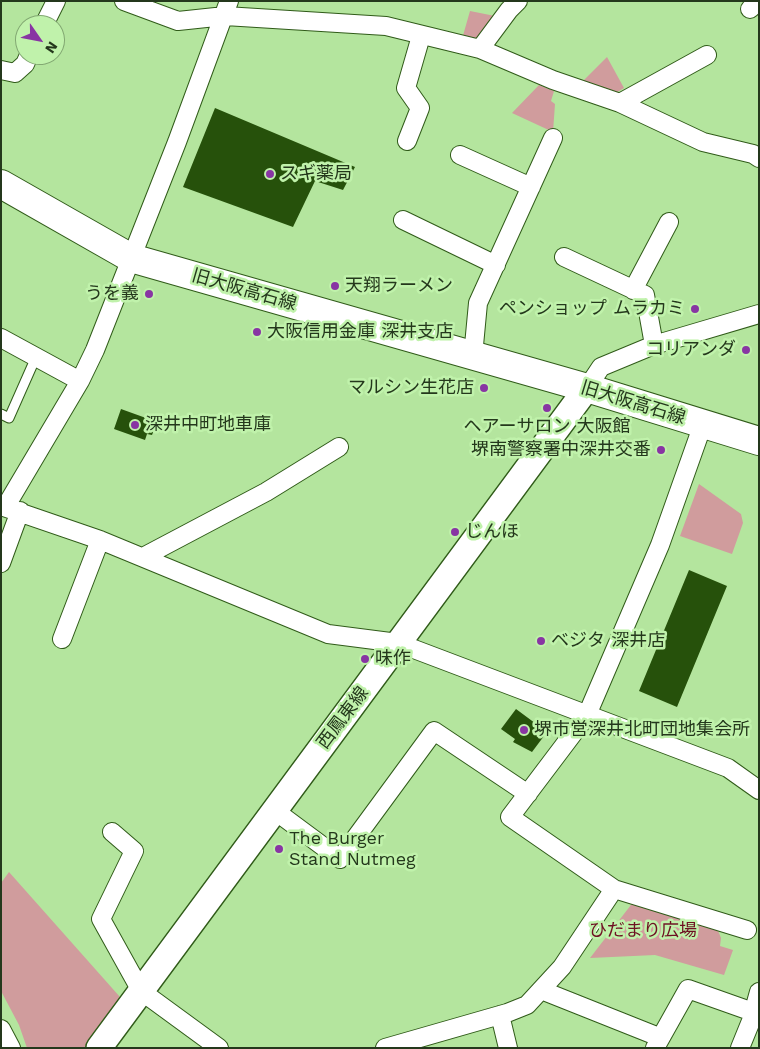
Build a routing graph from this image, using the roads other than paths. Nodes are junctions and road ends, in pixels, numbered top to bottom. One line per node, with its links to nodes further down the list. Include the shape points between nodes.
1 (56, 1): 5 (street)
2 (124, 1): 4 (street, via 178,20)
3 (512, 4): 7 (street)
4 (227, 9): 6 (street, via 386,26); 21 (street)
5 (49, 15)
6 (421, 36): 7 (street); 13 (street, via 406,88 420,108)
7 (480, 49): 11 (street, via 553,80)
8 (708, 55): 11 (street)
9 (24, 65): 10 (street, via 15,73)
10 (1, 70)
11 (620, 103): 15 (street, via 703,142)
12 (554, 138): 17 (street)
13 (407, 140)
14 (460, 155): 17 (street)
15 (759, 158)
16 (1, 184): 21 (main road, 旧大阪高石線)
17 (531, 187): 22 (street)
18 (404, 220): 22 (street)
19 (669, 222): 23 (street)
20 (564, 257): 23 (street)
21 (131, 258): 27 (main road, 旧大阪高石線); 29 (street)
22 (496, 265): 27 (street, via 478,303)
23 (633, 290): 26 (street, via 645,296)
24 (759, 314): 26 (street)
25 (1, 338): 28 (street)
26 (654, 345): 30 (street, via 601,367)
27 (473, 356): 30 (main road, 旧大阪高石線)
28 (36, 357): 29 (street); 31 (lane, via 9,418)
29 (80, 381): 35 (street)
30 (587, 388): 32 (main road, 旧大阪高石線); 40 (main road, 西鳳東線)
31 (1, 414)
32 (703, 424): 33 (main road, 旧大阪高石線); 41 (street, via 660,545)
33 (759, 441)
34 (339, 447): 37 (street, via 266,492)
35 (9, 508): 36 (street); 38 (street)
36 (100, 540): 37 (street); 39 (street)
37 (143, 557): 40 (street, via 328,634)
38 (1, 563)
39 (62, 639)
40 (398, 643): 41 (street); 44 (main road, 西鳳東線)
41 (587, 715): 42 (street, via 728,768); 43 (street)
42 (759, 790)
43 (528, 794): 44 (street, via 434,731 340,859); 46 (street, via 510,817)
44 (274, 810): 49 (main road, 西鳳東線)
45 (112, 832): 49 (street, via 134,851 101,919)
46 (614, 890): 47 (street); 48 (street, via 562,967)
47 (748, 930)
48 (541, 990): 51 (street, via 527,1005); 55 (street)
49 (141, 991): 54 (street); 57 (main road, 西鳳東線)
50 (759, 992): 52 (street)
51 (500, 1015): 59 (street); 60 (street)
52 (755, 1018): 55 (street, via 688,989); 61 (street)
53 (1, 1029): 56 (street)
54 (200, 1042): 58 (street)
55 (657, 1042)
56 (11, 1048)
57 (99, 1048)
58 (219, 1048)
59 (385, 1048)
60 (508, 1048)
61 (740, 1048)

